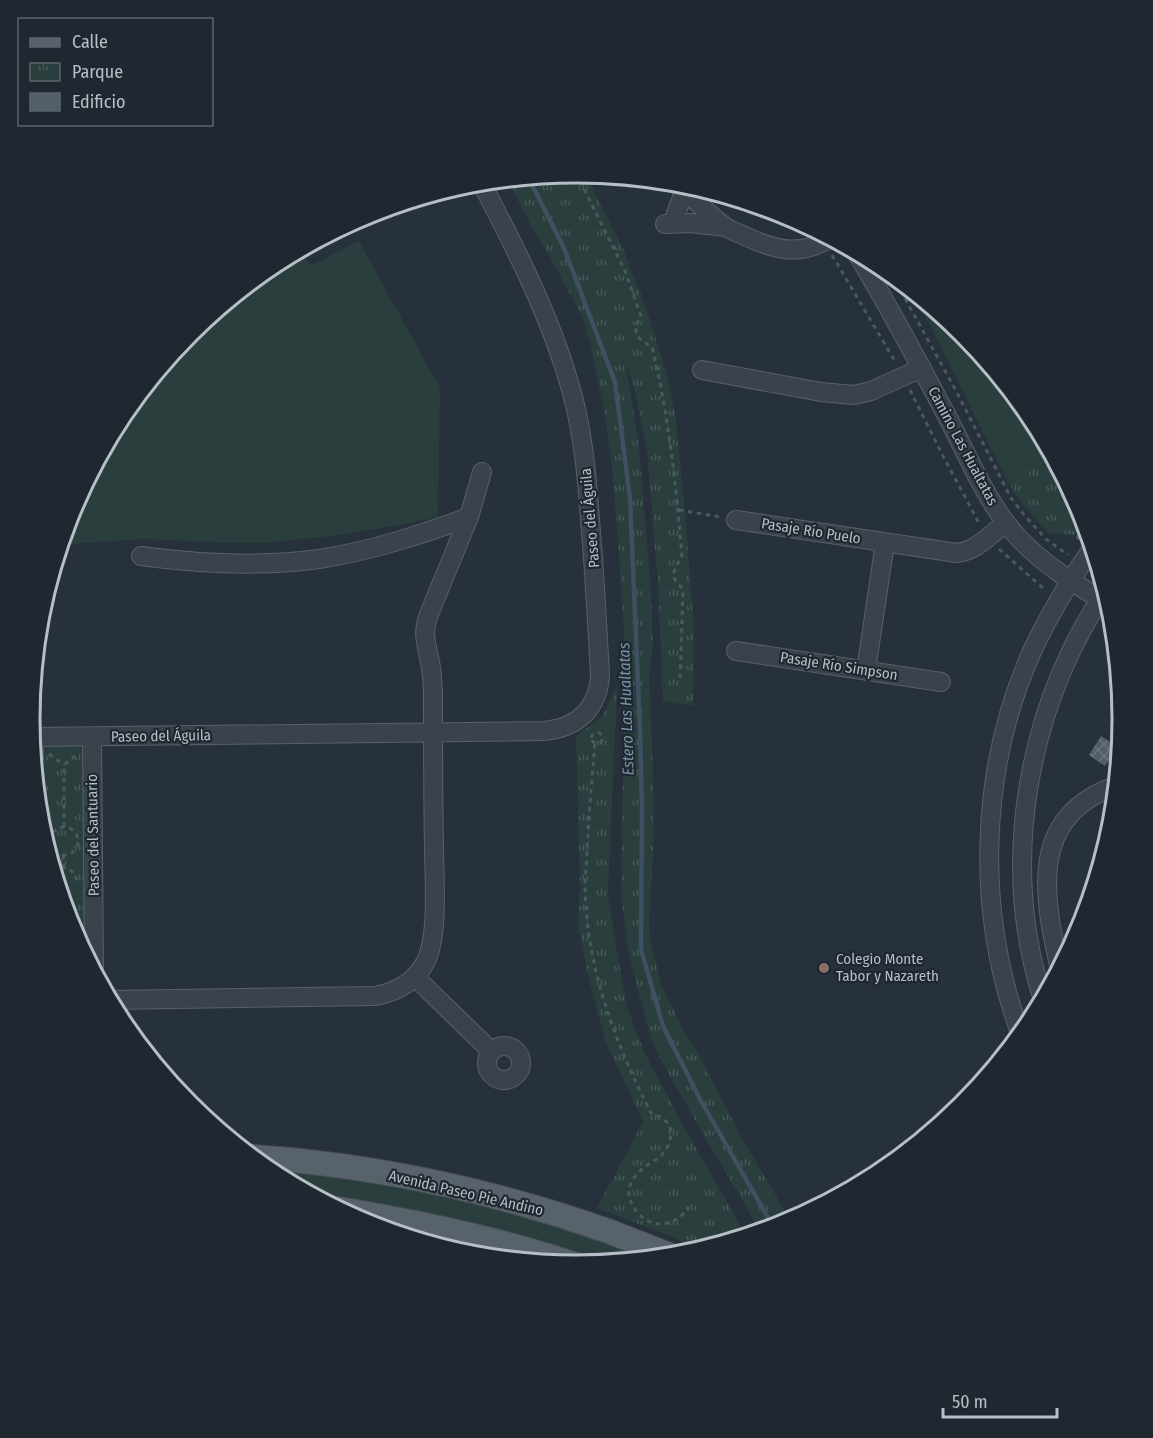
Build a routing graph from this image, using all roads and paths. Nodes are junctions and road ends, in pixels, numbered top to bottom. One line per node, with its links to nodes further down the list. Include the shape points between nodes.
1 (582, 183): 14 (path, via 625,271 641,316 635,326 636,334 652,347 670,438)
2 (486, 191): 31 (street, Paseo del Águila, via 543,310 576,410 590,507 600,683 587,711 573,723 554,730)
3 (679, 193): 5 (street, via 670,224)
4 (691, 195): 5 (street)
5 (726, 227): 6 (street, via 788,250 807,249)
6 (822, 243)
7 (833, 249): 12 (path)
8 (865, 267): 10 (street, Camino Las Hualtatas)
9 (902, 293): 21 (path, via 1011,498 1046,539)
10 (922, 368): 12 (street); 17 (street, Camino Las Hualtatas)
11 (702, 370): 12 (street, via 845,395 871,391)
12 (903, 376): 18 (path)
13 (482, 471): 15 (street)
14 (678, 510): 16 (path); 29 (path, via 682,557 674,576 683,589)
15 (469, 517): 22 (street, via 392,543 319,559 232,564); 31 (street, via 426,623)
16 (736, 520): 19 (street, Pasaje Río Puelo)
17 (1006, 523): 18 (street, Pasaje Río Puelo); 23 (street, Camino Las Hualtatas, via 1024,544)
18 (988, 537): 19 (street, Pasaje Río Puelo, via 969,551 957,553); 24 (path)
19 (885, 543): 28 (street)
20 (1084, 546): 23 (street)
21 (1068, 555)
22 (141, 556)
23 (1070, 581): 25 (street, Camino Las Hualtatas); 48 (street, via 1022,678 1003,737 993,790 990,869 994,925)
24 (1045, 590)
25 (1097, 594)
26 (1100, 606): 46 (street, via 1073,647 1051,697 1029,786 1023,837 1024,896)
27 (736, 651): 28 (street, Pasaje Río Simpson)
28 (866, 670): 30 (street, Pasaje Río Simpson)
29 (680, 682)
30 (941, 682)
31 (433, 732): 33 (street, Paseo del Águila); 45 (street, via 434,936 427,959)
32 (41, 737): 33 (street, Paseo del Águila)
33 (92, 737): 43 (street, Paseo del Santuario)
34 (596, 744): 51 (path, via 585,884 590,943 612,1025 625,1057 651,1113 665,1120 672,1131 661,1157 635,1175 628,1194 633,1208 645,1220 660,1225 679,1220)
35 (64, 776): 37 (path)
36 (1108, 789): 44 (street, via 1081,804 1053,842 1047,883 1050,922)
37 (64, 827): 38 (path); 40 (path, via 71,828 78,840 75,849)
38 (53, 831)
39 (58, 853): 40 (path)
40 (63, 855): 41 (path)
41 (64, 867): 42 (path, via 74,873)
42 (78, 884)
43 (94, 951)
44 (1059, 952)
45 (415, 977): 47 (street, via 394,991 366,996); 49 (street)
46 (1040, 988)
47 (120, 1000)
48 (1018, 1023)
49 (491, 1051)
50 (270, 1159): 53 (main road, Avenida Paseo Pie Andino, via 355,1168 495,1197)
51 (689, 1207)
52 (373, 1215): 54 (main road)
53 (653, 1249)
54 (540, 1254)

